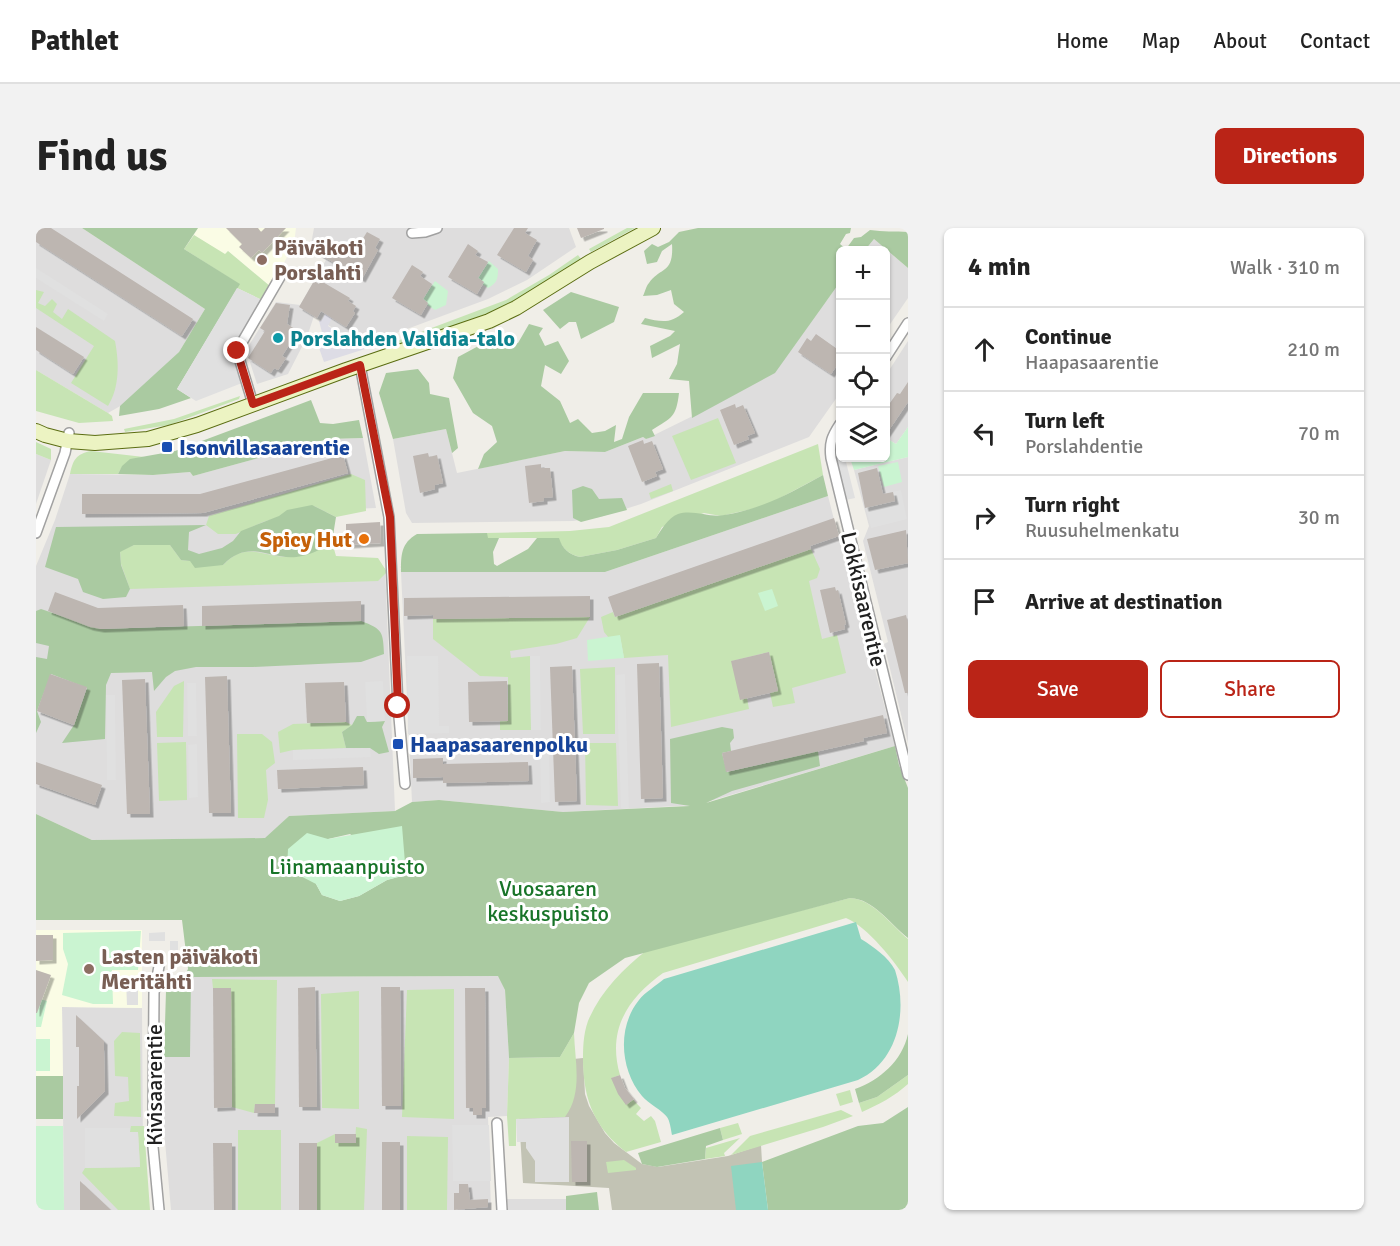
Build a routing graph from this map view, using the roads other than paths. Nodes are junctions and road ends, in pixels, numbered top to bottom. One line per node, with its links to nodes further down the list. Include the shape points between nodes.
1 (437, 228): 3 (street)
2 (653, 228): 7 (street, via 489,321)
3 (412, 233)
4 (280, 277): 8 (street, via 237,351)
5 (908, 323): 6 (street)
6 (887, 354)
7 (360, 365): 8 (street); 14 (street, via 390,517)
8 (253, 404): 11 (street, via 148,439 95,443)
9 (36, 429): 11 (street, via 45,435)
10 (836, 430): 13 (street, Lokkisaarentie, via 830,443 831,458)
11 (69, 437): 12 (street)
12 (36, 533)
13 (908, 775)
14 (405, 784)
15 (160, 961): 17 (street, Kivisaarentie, via 154,993 153,1147)
16 (497, 1123): 18 (street)
17 (159, 1210)
18 (502, 1210)

